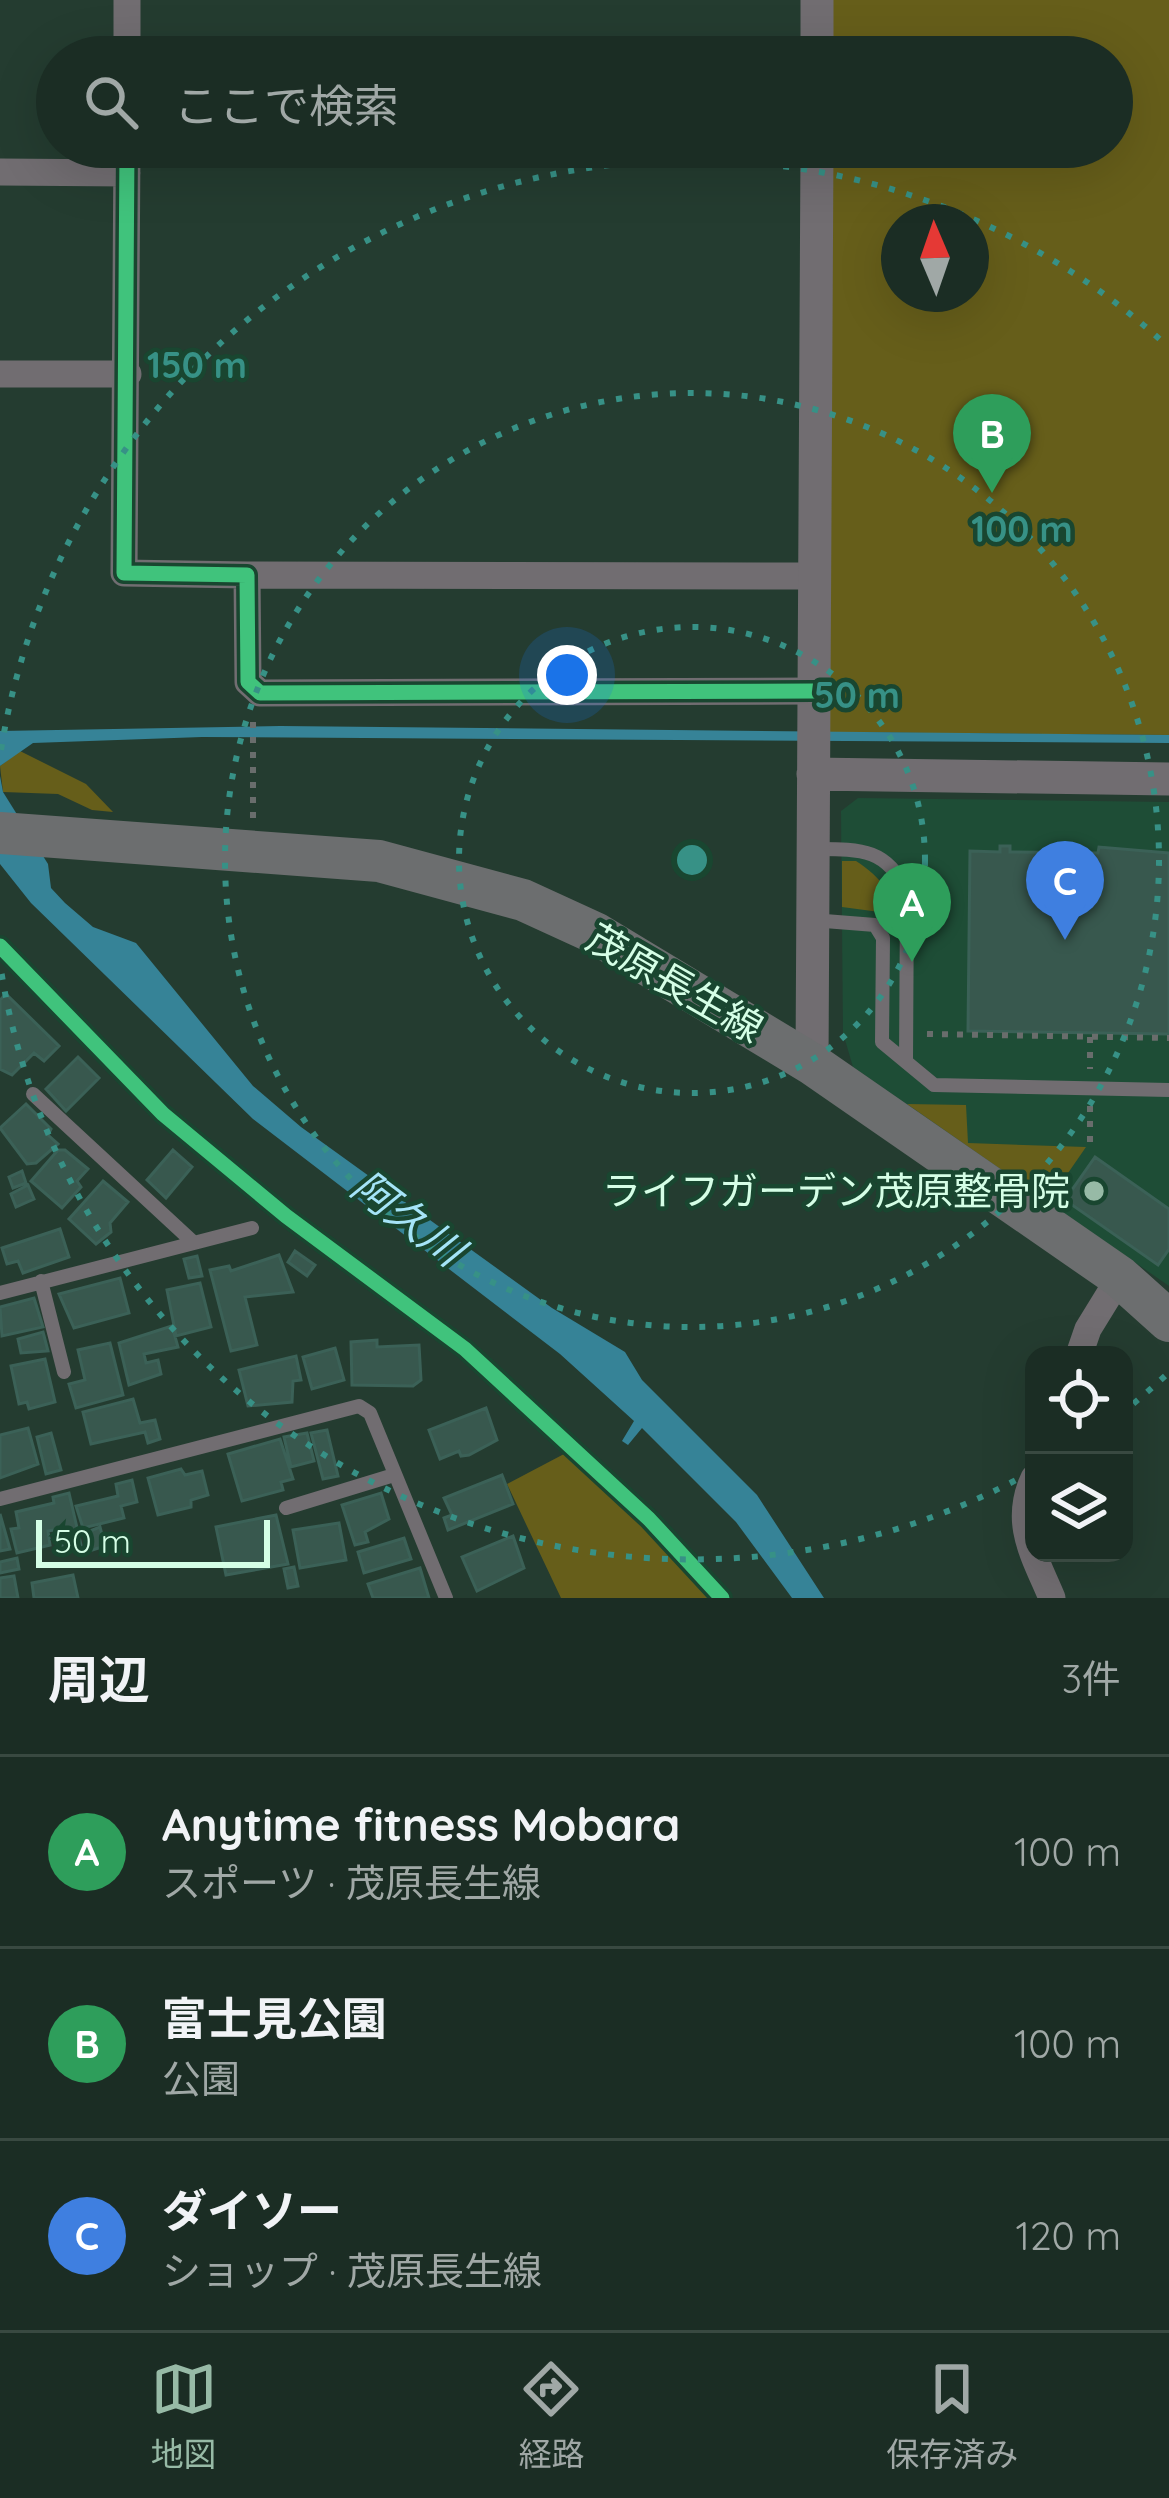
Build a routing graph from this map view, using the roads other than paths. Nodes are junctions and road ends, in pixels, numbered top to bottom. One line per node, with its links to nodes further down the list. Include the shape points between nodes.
1 (128, 0): 3 (street)
2 (817, 0): 4 (street)
3 (128, 36)
4 (817, 36)
5 (43, 168): 8 (street)
6 (128, 168): 10 (street)
7 (817, 168): 12 (street)
8 (0, 172)
9 (0, 374): 10 (street)
10 (128, 374): 11 (street, via 124,573)
11 (247, 575): 12 (street); 13 (street, via 248,682 260,693)
12 (815, 576): 13 (street)
13 (814, 691): 14 (street)
14 (813, 775): 15 (street); 17 (street)
15 (1169, 779)
16 (0, 833): 20 (main road, 茂原長生線, via 379,861 484,886 595,933)
17 (813, 849): 18 (street); 19 (lane, via 874,851 896,868 907,893)
18 (812, 920): 19 (lane, via 875,925 883,938 882,1042); 20 (street)
19 (906, 1062): 21 (lane, via 934,1085)
20 (812, 1064): 25 (main road, 茂原長生線)
21 (1169, 1090)
22 (33, 1094): 24 (lane)
23 (252, 1228): 24 (lane)
24 (194, 1243): 26 (lane)
25 (1120, 1277): 28 (main road, 茂原長生線); 29 (street)
26 (41, 1281): 27 (lane); 30 (lane)
27 (0, 1293)
28 (1169, 1321)
29 (1082, 1346)
30 (64, 1372)
31 (394, 1475): 32 (lane, via 370,1413 351,1406); 34 (lane); 37 (lane)
32 (0, 1499)
33 (1025, 1501): 35 (street)
34 (286, 1508)
35 (1025, 1532)
36 (1037, 1562): 38 (street)
37 (446, 1598)
38 (1052, 1598)

